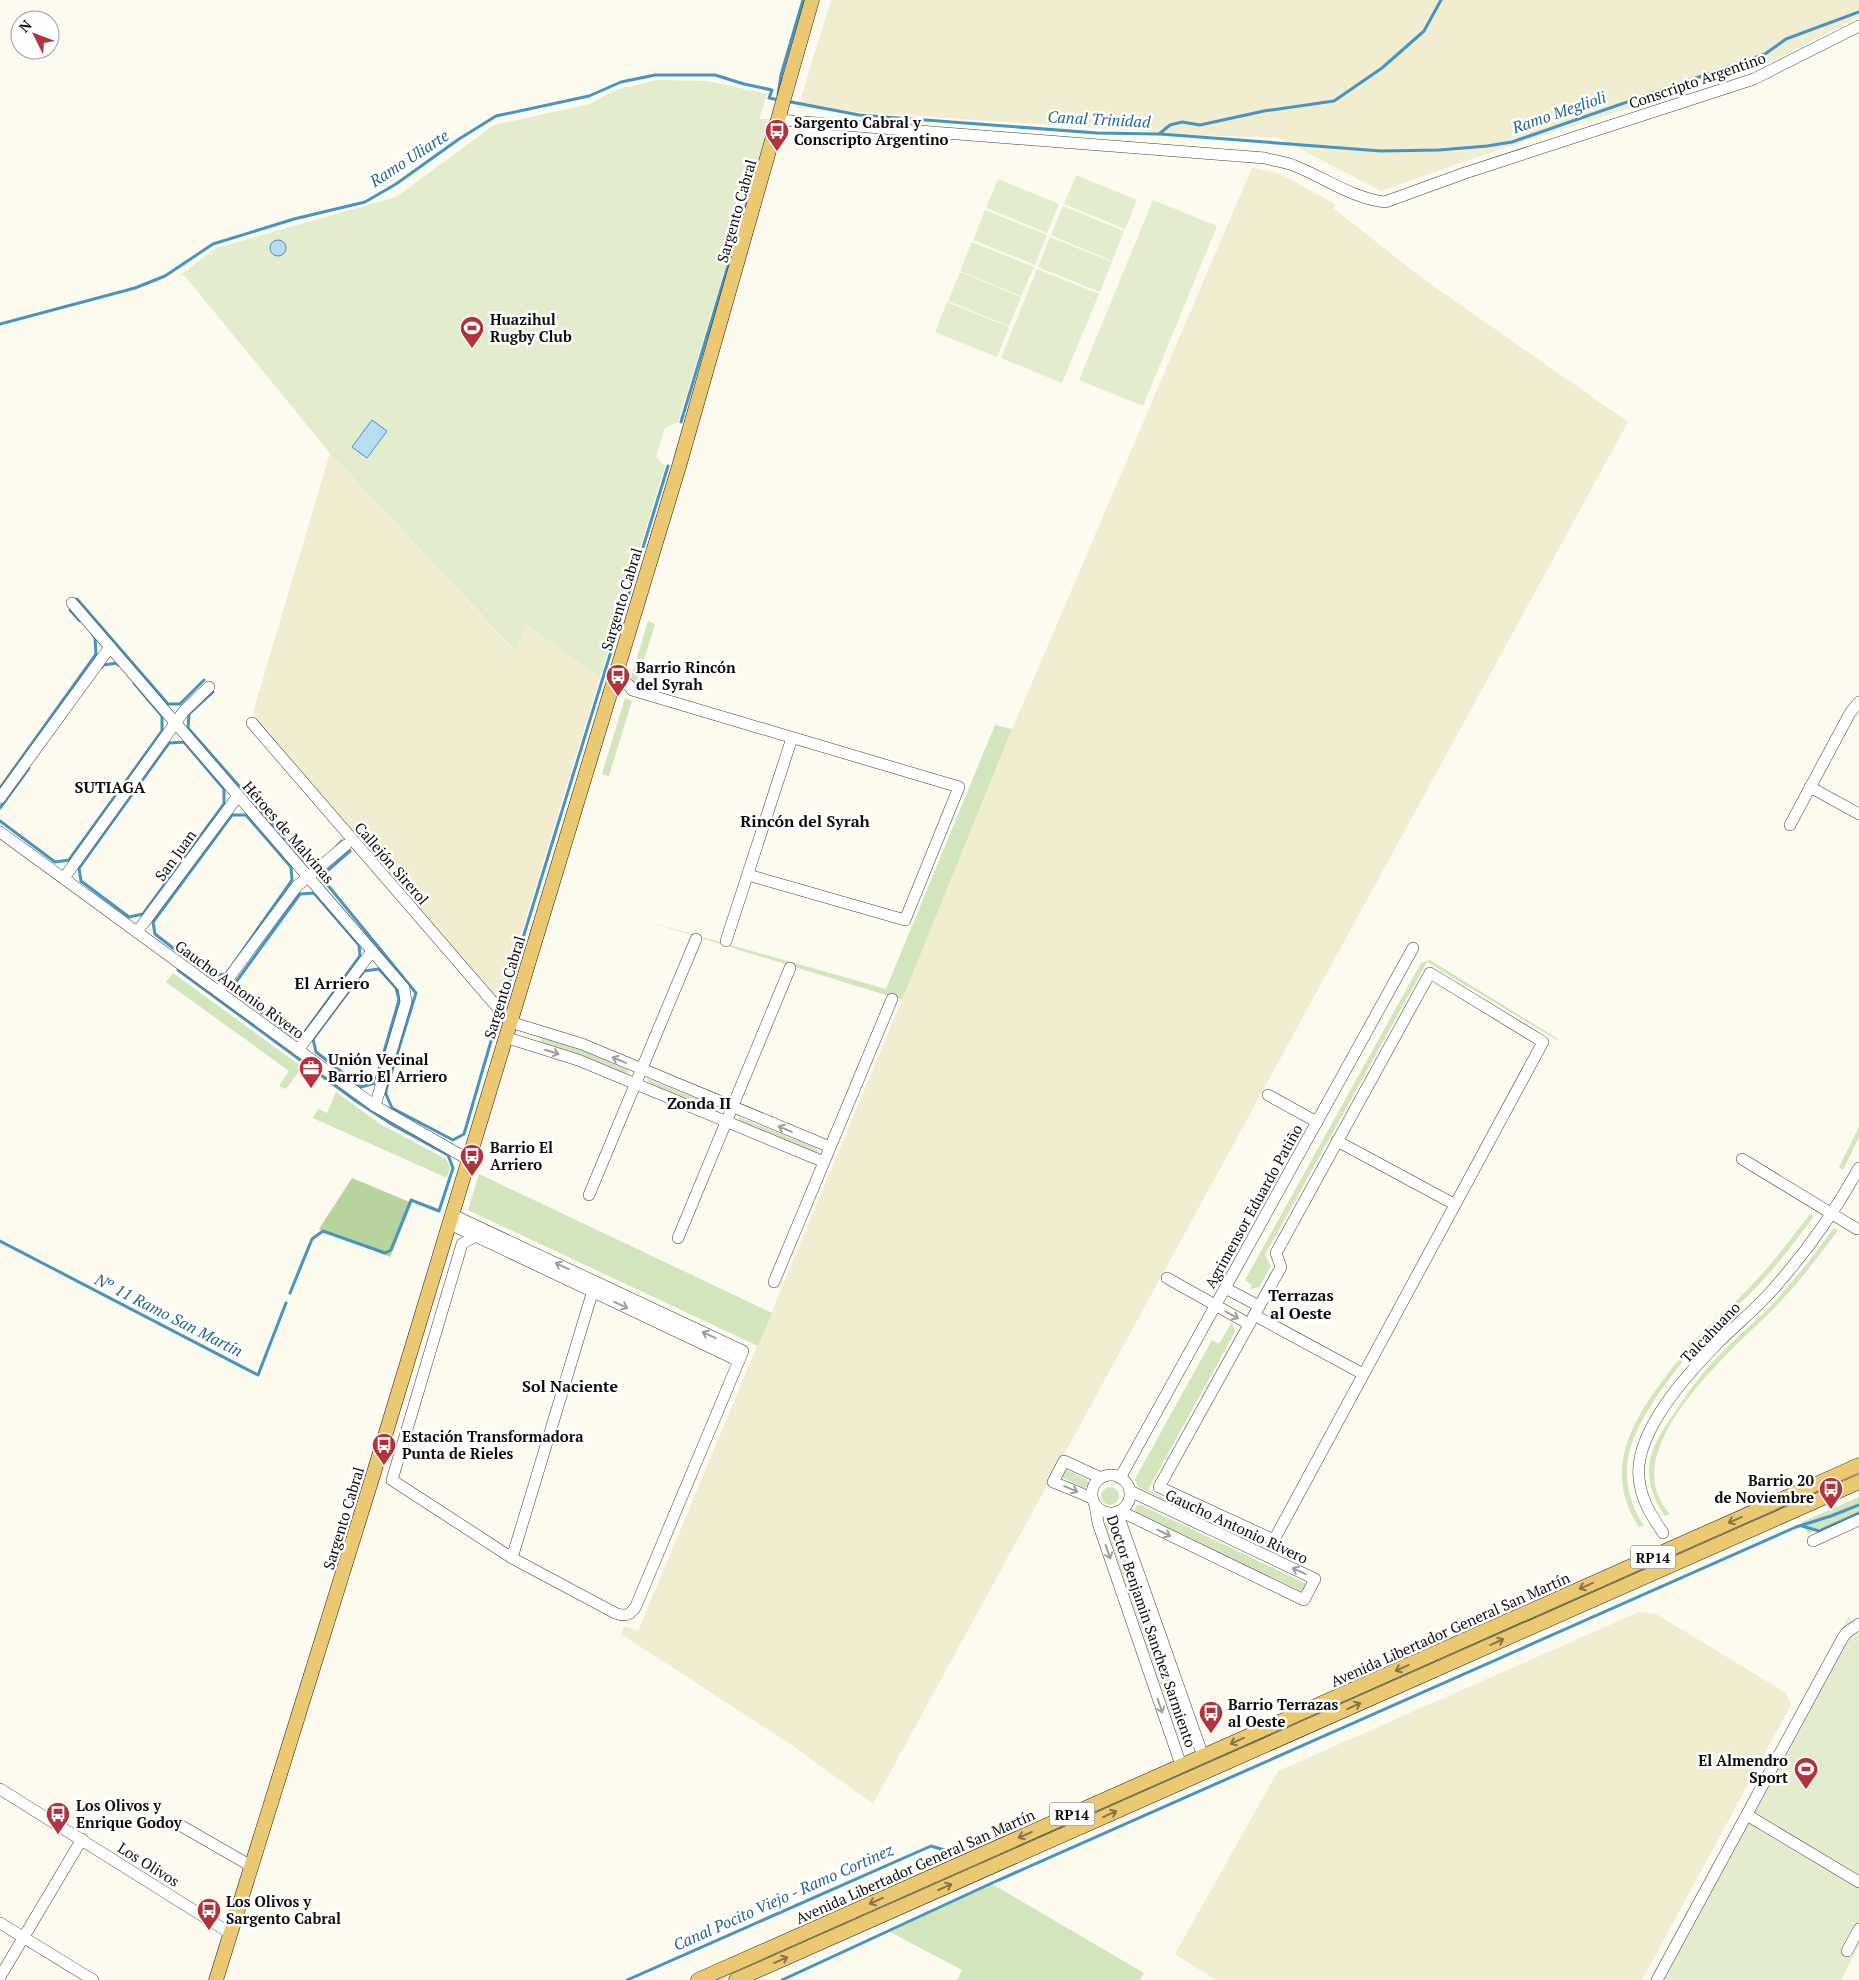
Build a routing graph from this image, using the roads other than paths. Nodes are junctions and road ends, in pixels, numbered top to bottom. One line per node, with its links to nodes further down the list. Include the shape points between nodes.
1 (812, 0): 3 (main road, Sargento Cabral)
2 (1859, 26): 3 (street, Conscripto Argentino, via 1754,78 1384,202 1355,194 1294,165 1265,158)
3 (779, 120): 6 (main road, Sargento Cabral)
4 (72, 603): 5 (street, Héroes de Malvinas)
5 (110, 647): 9 (street, Héroes de Malvinas); 14 (street)
6 (612, 685): 11 (street, via 629,685 632,690); 30 (main road, Sargento Cabral)
7 (209, 687): 9 (street)
8 (1859, 702): 12 (street)
9 (176, 723): 13 (street, Héroes de Malvinas); 21 (street)
10 (252, 723): 30 (street, Callejón Sirerol)
11 (792, 738): 19 (street); 19 (street, via 959,787 905,920)
12 (1810, 787): 15 (street); 16 (street)
13 (238, 796): 20 (street, Héroes de Malvinas); 22 (street, San Juan)
14 (0, 798)
15 (1859, 814)
16 (1790, 825)
17 (0, 832): 21 (street, Gaucho Antonio Rivero)
18 (346, 845): 20 (street)
19 (748, 875): 24 (street)
20 (308, 877): 26 (street, Héroes de Malvinas); 28 (street, via 297,886)
21 (64, 878): 22 (street, Gaucho Antonio Rivero)
22 (137, 932): 28 (street, Gaucho Antonio Rivero)
23 (696, 939): 33 (street)
24 (726, 941)
25 (1413, 948): 39 (street, Agrimensor Eduardo Patiño)
26 (372, 950): 32 (street); 36 (street, Héroes de Malvinas, via 404,988 406,1002)
27 (790, 968): 37 (street)
28 (219, 992): 32 (street, Gaucho Antonio Rivero)
29 (892, 999): 41 (street)
30 (510, 1022): 31 (main road, Sargento Cabral); 33 (street, one-way to 30, via 582,1044)
31 (505, 1037): 34 (street, one-way to 34, via 578,1060); 43 (main road, Sargento Cabral)
32 (298, 1050): 36 (street, Gaucho Antonio Rivero)
33 (642, 1069): 34 (street); 37 (street)
34 (636, 1084): 38 (street); 46 (street)
35 (1268, 1095): 39 (street)
36 (375, 1106): 43 (street, Gaucho Antonio Rivero)
37 (732, 1106): 38 (street); 41 (street, one-way to 37)
38 (726, 1122): 44 (street); 52 (street)
39 (1317, 1122): 57 (street, Agrimensor Eduardo Patiño)
40 (1337, 1142): 47 (street); 47 (street, via 1430,973 1543,1042); 59 (street, via 1276,1253 1281,1266)
41 (830, 1147): 44 (street)
42 (1742, 1159): 48 (street)
43 (469, 1160): 49 (main road, Sargento Cabral)
44 (824, 1162): 55 (street)
45 (1859, 1168): 48 (street, Talcahuano)
46 (589, 1195)
47 (1454, 1204): 60 (street)
48 (1832, 1214): 50 (street); 69 (street, Talcahuano, via 1806,1251 1771,1291 1681,1385 1647,1436 1639,1464 1640,1486 1647,1509)
49 (451, 1220): 51 (street); 53 (street); 81 (main road, Sargento Cabral)
50 (1857, 1229)
51 (475, 1236): 53 (street); 71 (street, via 462,1244 392,1480)
52 (678, 1238)
53 (502, 1244): 56 (street)
54 (1167, 1278): 58 (street)
55 (774, 1282)
56 (594, 1287): 71 (street); 71 (street, via 739,1361 633,1611 624,1615 616,1613)
57 (1225, 1288): 58 (street, Agrimensor Eduardo Patiño); 59 (street)
58 (1215, 1305): 59 (street, one-way to 59); 63 (street, Agrimensor Eduardo Patiño)
59 (1254, 1315): 60 (street); 60 (street, via 1160,1487 1274,1540)
60 (1363, 1374)
61 (1859, 1465): 73 (main road, Avenida Libertador General San Martín / RP14, one-way to 73)
62 (1101, 1478): 63 (street, via 1113,1475); 66 (street, via 1092,1490); 66 (street, one-way to 66, via 1064,1461 1053,1482)
63 (1120, 1478): 65 (street)
64 (1859, 1482): 74 (main road, Avenida Libertador General San Martín / RP14, one-way to 64)
65 (1130, 1491): 67 (street, via 1128,1503); 67 (street, Gaucho Antonio Rivero, one-way to 65, via 1304,1600 1315,1579)
66 (1094, 1502): 67 (street, via 1105,1513); 76 (street, Doctor Benjamin Sanchez Sarmiento, one-way to 76, via 1098,1523)
67 (1119, 1512): 75 (street, Doctor Benjamin Sanchez Sarmiento)
68 (1858, 1523): 70 (street)
69 (1663, 1533)
70 (1813, 1541)
71 (512, 1558)
72 (1857, 1625): 78 (street, via 1842,1639)
73 (1446, 1648): 74 (main road); 75 (main road, Avenida Libertador General San Martín / RP14, one-way to 75)
74 (1453, 1662): 92 (main road, Avenida Libertador General San Martín / RP14, one-way to 74)
75 (1203, 1756): 76 (main road, Avenida Libertador General San Martín / RP14)
76 (1182, 1765): 91 (main road, Avenida Libertador General San Martín / RP14, one-way to 91)
77 (0, 1789): 80 (street, Los Olivos)
78 (1747, 1815): 82 (street); 93 (street)
79 (178, 1824): 81 (street)
80 (82, 1839): 85 (street, Los Olivos); 86 (street)
81 (251, 1866): 85 (main road, Sargento Cabral)
82 (1859, 1882)
83 (0, 1923): 86 (street)
84 (1859, 1929): 87 (street)
85 (230, 1933): 90 (main road, Sargento Cabral)
86 (24, 1937): 88 (street); 89 (street)
87 (1847, 1951)
88 (0, 1977)
89 (93, 1980)
90 (216, 1980)
91 (698, 1980)
92 (736, 1980)
93 (1657, 1980)

